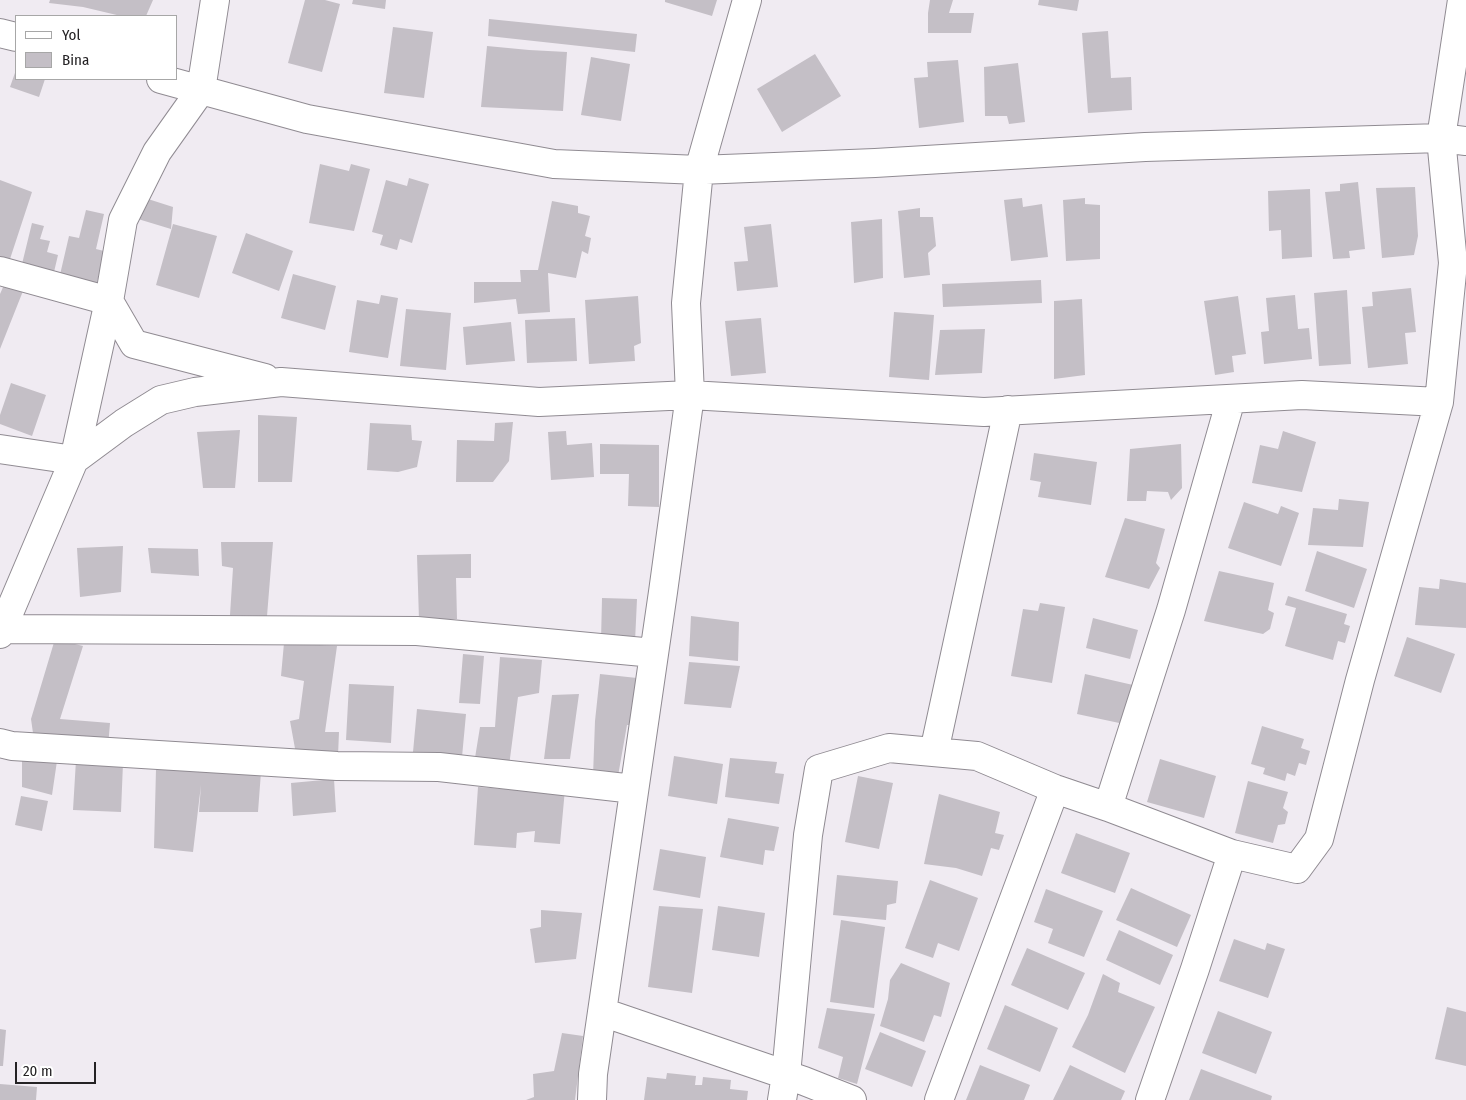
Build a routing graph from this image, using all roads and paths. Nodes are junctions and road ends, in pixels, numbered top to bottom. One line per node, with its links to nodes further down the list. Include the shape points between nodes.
1 (215, 0): 7 (street)
2 (747, 0): 9 (street)
3 (1462, 0): 8 (street)
4 (0, 33): 5 (street)
5 (15, 37)
6 (165, 80): 7 (street)
7 (201, 90): 9 (street, via 307,120 554,164); 11 (street, via 157,152 122,220)
8 (1453, 139): 9 (street, via 1145,147); 15 (street, via 1453,263)
9 (698, 170): 13 (street, via 686,303)
10 (0, 271): 11 (street)
11 (109, 300): 12 (street, via 134,344); 18 (street)
12 (281, 382): 13 (street, via 539,402); 18 (street, via 195,392 161,400)
13 (690, 395): 16 (street, via 984,412); 20 (street)
14 (1231, 399): 15 (street, via 1302,396); 16 (street); 25 (street, via 1172,610)
15 (1439, 402): 26 (street, via 1319,839 1297,869)
16 (1008, 410): 22 (street)
17 (0, 450): 18 (street)
18 (74, 460): 19 (street)
19 (1, 631): 20 (street, via 417,631)
20 (654, 653): 23 (street)
21 (0, 743): 23 (street, via 337,766 439,767)
22 (934, 752): 24 (street, via 976,756); 28 (street, via 889,748 819,769 808,835)
23 (634, 789): 27 (street)
24 (1055, 789): 25 (street); 31 (street)
25 (1108, 807): 26 (street)
26 (1232, 854): 32 (street)
27 (602, 1012): 28 (street); 29 (street)
28 (784, 1088): 30 (street)
29 (592, 1100)
30 (852, 1100)
31 (939, 1100)
32 (1150, 1100)

